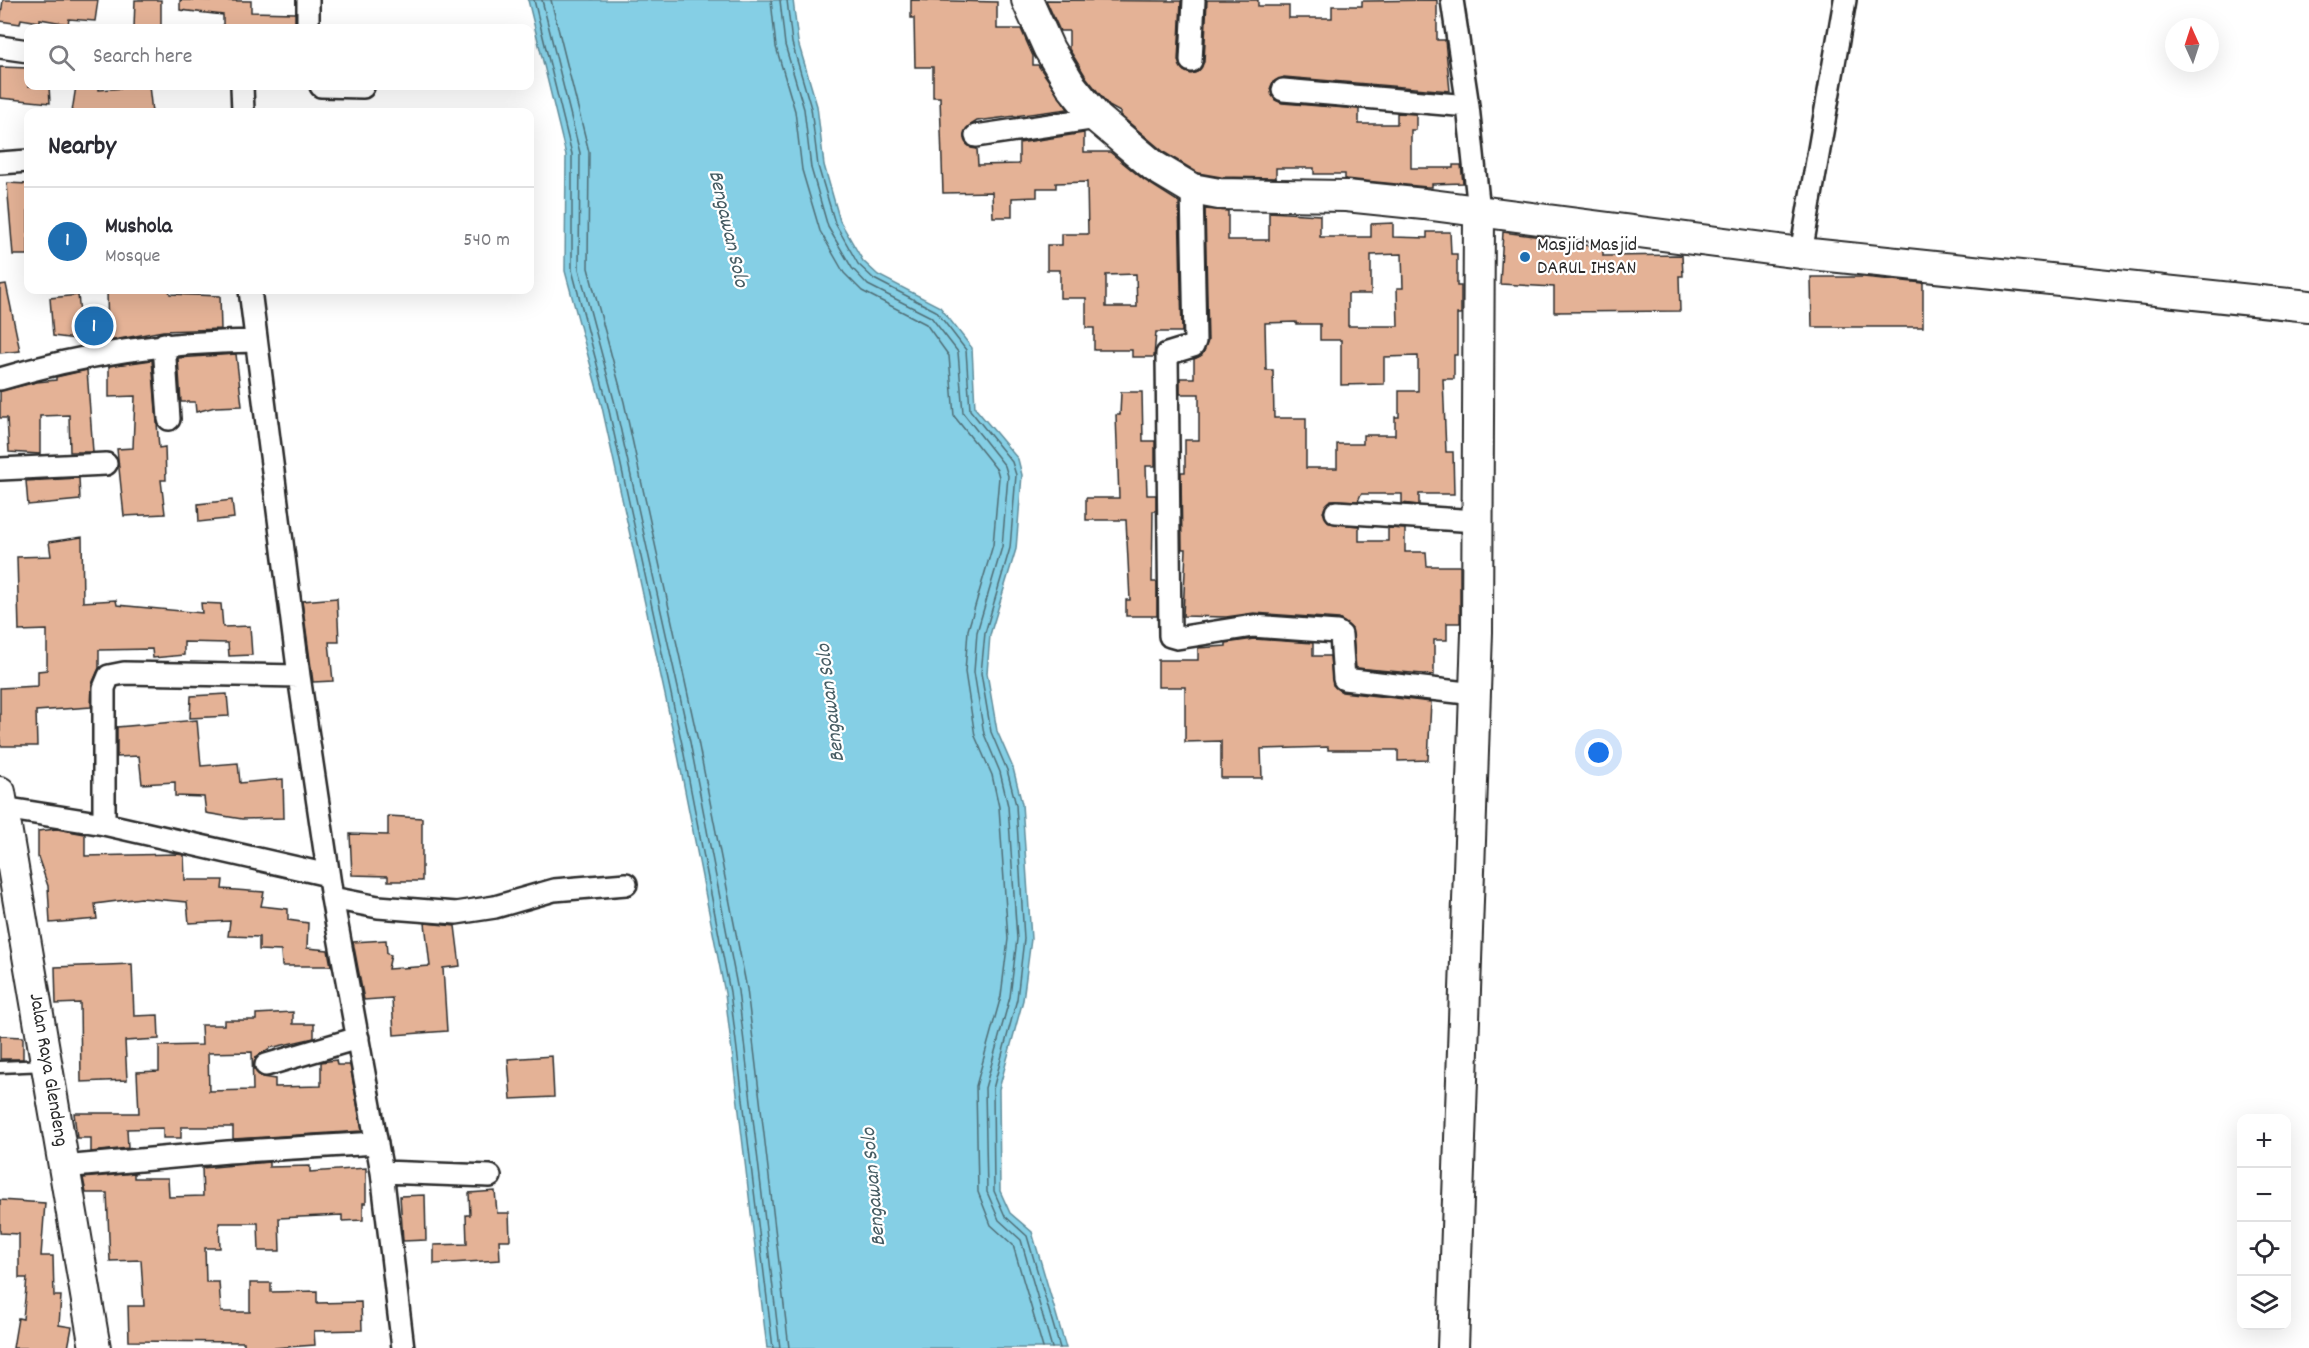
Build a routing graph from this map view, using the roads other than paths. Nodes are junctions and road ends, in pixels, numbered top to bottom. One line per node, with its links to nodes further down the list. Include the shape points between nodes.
1 (308, 0): 6 (street)
2 (1026, 0): 14 (street, via 1071,87)
3 (1194, 0): 9 (street)
4 (1452, 0): 12 (street)
5 (1845, 0): 20 (street)
6 (308, 24)
7 (0, 47): 8 (street)
8 (24, 50)
9 (1191, 61)
10 (242, 90): 13 (street)
11 (1282, 90): 12 (street)
12 (1468, 106): 19 (street)
13 (243, 108)
14 (1097, 118): 15 (street); 18 (street, via 1155,167)
15 (976, 136)
16 (24, 161): 17 (street)
17 (0, 163)
18 (1192, 189): 19 (street, via 1219,194 1346,196); 32 (street, via 1195,341 1192,346 1167,354 1170,637 1253,626 1337,632 1341,635 1345,680)
19 (1479, 212): 20 (street); 30 (street)
20 (1801, 253): 22 (street)
21 (250, 294): 23 (street)
22 (2309, 306)
23 (255, 341): 24 (street); 31 (street)
24 (164, 345): 25 (street, via 62,360); 26 (street)
25 (0, 379)
26 (169, 419)
27 (106, 464): 28 (street)
28 (0, 469)
29 (1336, 512): 30 (street)
30 (1477, 521): 32 (street)
31 (299, 676): 34 (street, via 109,676 104,688); 35 (street)
32 (1475, 694): 49 (street)
33 (1, 800): 34 (street); 38 (street, Jalan Raya Glendeng)
34 (104, 824): 35 (street)
35 (328, 874): 37 (street)
36 (626, 885): 37 (street, via 554,890 495,907 456,913 399,910)
37 (332, 898): 39 (street)
38 (10, 913): 40 (street, Jalan Raya Glendeng)
39 (358, 1038): 41 (street); 43 (street)
40 (46, 1065): 42 (lane); 44 (street, Jalan Raya Glendeng)
41 (266, 1065)
42 (0, 1067)
43 (377, 1143): 44 (street); 45 (street)
44 (63, 1167): 47 (street, Jalan Raya Glendeng)
45 (382, 1172): 46 (street); 48 (street)
46 (490, 1176)
47 (95, 1348)
48 (403, 1348)
49 (1453, 1348)

